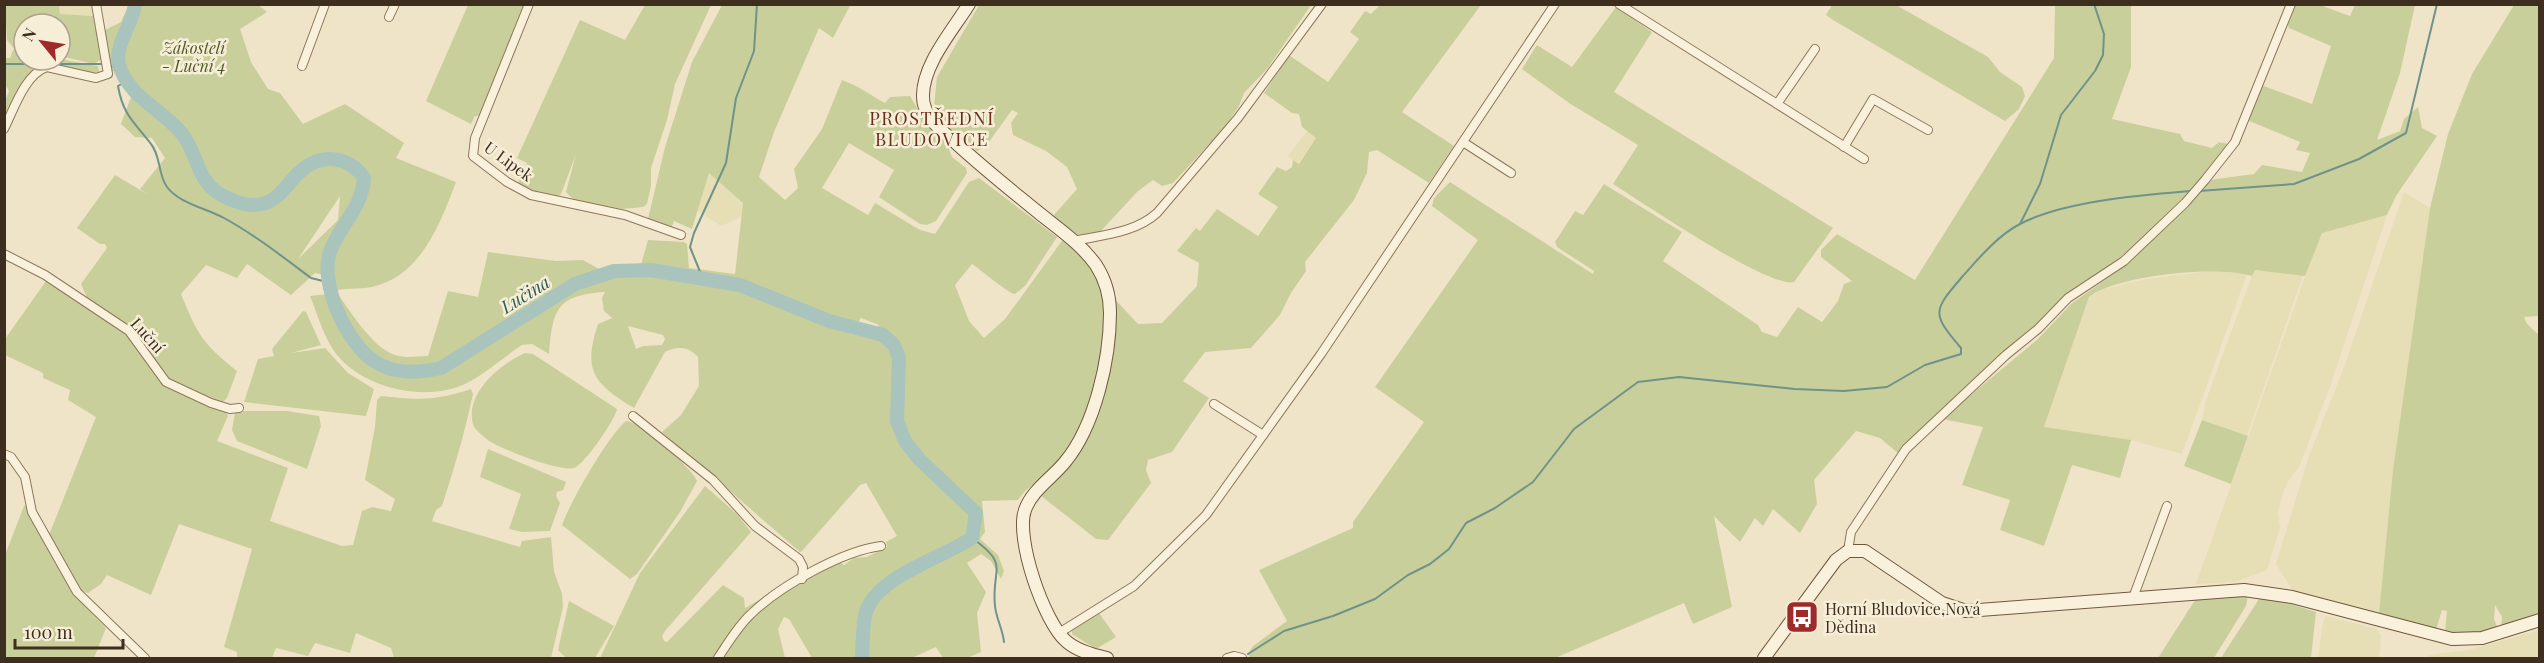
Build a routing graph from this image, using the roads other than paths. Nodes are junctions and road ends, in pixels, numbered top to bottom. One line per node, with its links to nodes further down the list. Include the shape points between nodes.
1 (96, 4): 14 (street, via 108,74 96,78 41,69 27,84)
2 (325, 4): 12 (street)
3 (395, 4): 10 (street)
4 (529, 4): 20 (street, U Lipek, via 475,138 473,156 531,195 625,215)
5 (969, 4): 21 (street, via 932,66 924,87 924,105 937,126 978,164)
6 (1322, 4): 21 (street, via 1238,118 1148,222)
7 (1555, 4): 16 (street)
8 (1618, 4): 13 (street)
9 (2291, 4): 30 (street, via 2235,142 2205,180 2124,261 2068,298 1906,449 1851,532)
10 (389, 17)
11 (1815, 49): 13 (street)
12 (302, 66)
13 (1777, 104): 17 (street)
14 (4, 129)
15 (1928, 130): 17 (street, via 1873,99)
16 (1463, 142): 19 (street); 26 (street)
17 (1844, 147): 18 (street)
18 (1864, 159)
19 (1511, 173)
20 (681, 235)
21 (1074, 241): 34 (street, via 1096,267 1105,285 1110,306 1108,341 1088,424 1064,463 1031,497 1022,525 1030,563 1049,617)
22 (4, 254): 24 (street, Luční, via 45,275 129,331 166,382 211,403)
23 (1214, 404): 26 (street)
24 (239, 408)
25 (633, 416): 31 (street, via 712,480 755,526 799,559)
26 (1263, 435): 34 (street, via 1206,515 1162,561 1134,586)
27 (4, 454): 35 (street, via 11,457 25,477 32,512 77,592)
28 (2167, 506): 32 (street)
29 (881, 546): 31 (street, via 846,555)
30 (1848, 551): 32 (street, via 1870,553 1942,603 1960,610); 40 (street, via 1836,560)
31 (802, 579): 36 (street, via 749,616)
32 (2133, 598): 33 (street, via 2265,591 2460,640 2482,638)
33 (2540, 620)
34 (1059, 633): 37 (street, via 1078,649)
35 (143, 657)
36 (718, 658)
37 (1107, 658)
38 (1227, 658): 39 (street)
39 (1242, 658)
40 (1764, 658)

